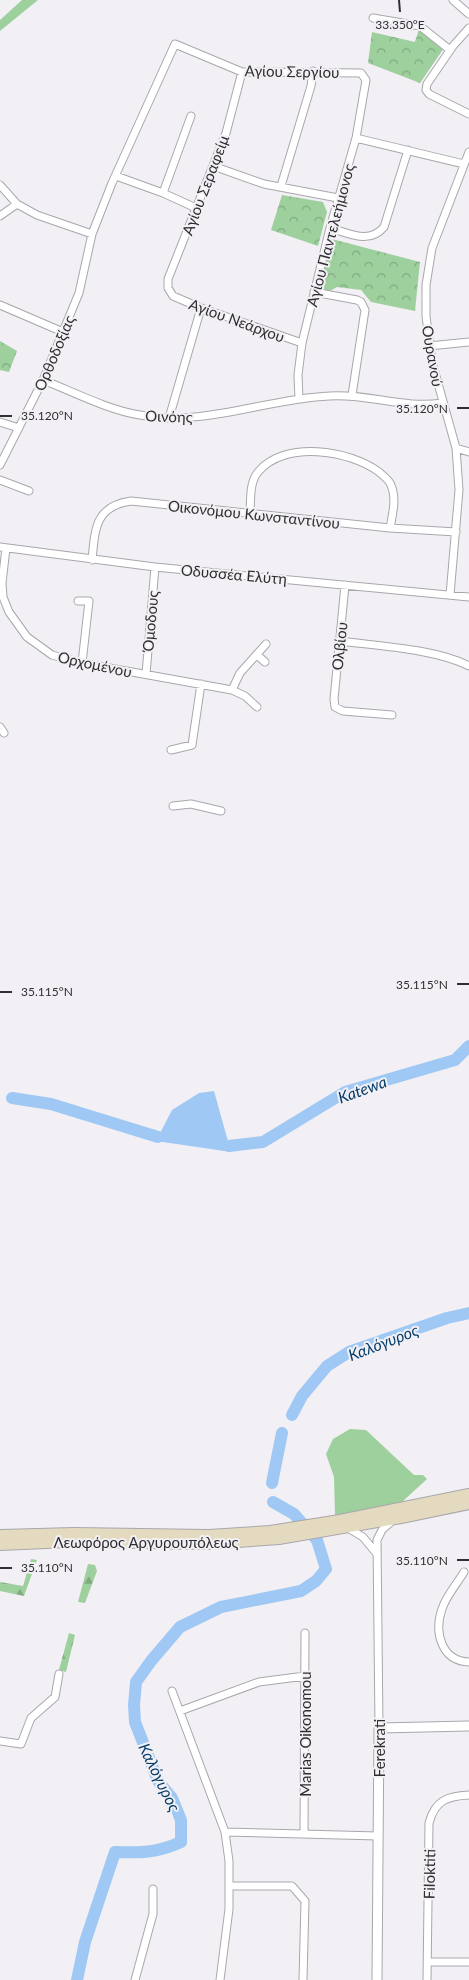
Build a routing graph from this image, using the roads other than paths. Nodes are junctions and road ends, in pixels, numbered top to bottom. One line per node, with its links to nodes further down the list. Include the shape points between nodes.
1 (453, 0): 2 (street)
2 (469, 14)
3 (374, 18): 5 (street, via 420,26)
4 (469, 28): 5 (street)
5 (450, 50): 9 (street, via 426,90)
6 (313, 71): 7 (street, Αγίου Σεργίου); 8 (street, Αγίου Σεργίου); 18 (street)
7 (242, 72): 15 (street, Αγίου Σεραφείμ, via 226,133); 16 (street, Αγίου Σεργίου, via 175,44)
8 (361, 73): 11 (street, Αγίου Παντελεήμονος, via 366,84)
9 (469, 114)
10 (191, 116): 19 (street)
11 (356, 138): 12 (street); 20 (street, Αγίου Παντελεήμονος)
12 (408, 150): 14 (street); 24 (street, via 380,232 368,238)
13 (469, 152): 14 (street, Ουρανού)
14 (464, 164): 33 (street, Ουρανού, via 437,233 429,264 426,316)
15 (213, 166): 18 (street, via 264,184); 22 (street, Αγίου Σεραφείμ)
16 (116, 176): 19 (street); 25 (street, Ορθοδοξίας)
17 (0, 185): 21 (street)
18 (281, 186): 20 (street)
19 (163, 193): 22 (street)
20 (338, 198): 24 (street, Αγίου Παντελεήμονος)
21 (17, 204): 23 (street); 25 (street, via 37,215)
22 (196, 208): 27 (street, Αγίου Σεραφείμ, via 168,279 168,288)
23 (0, 216)
24 (330, 228): 26 (street, Αγίου Παντελεήμονος)
25 (92, 234): 30 (street, Ορθοδοξίας, via 79,293)
26 (314, 292): 32 (street, Αγίου Παντελεήμονος); 35 (street, via 357,300 365,310)
27 (173, 296): 29 (street, Αγίου Νεάρχου)
28 (0, 305): 30 (street)
29 (201, 308): 32 (street, Αγίου Νεάρχου); 38 (street)
30 (63, 332): 34 (street, Ορθοδοξίας)
31 (469, 342): 33 (street)
32 (302, 343): 36 (street, Αγίου Παντελεήμονος)
33 (429, 346): 37 (street, Ουρανού)
34 (43, 380): 38 (street, Οινόης, via 126,412); 40 (street, Ορθοδοξίας)
35 (352, 395): 36 (street, Οινόης); 37 (street, Οινόης, via 420,406)
36 (299, 399): 38 (street, Οινόης, via 214,415)
37 (442, 403): 41 (street, Ουρανού)
38 (169, 418)
39 (0, 422): 40 (street)
40 (19, 428): 43 (street, Ορθοδοξίας)
41 (456, 448): 42 (street); 48 (street, Ουρανού, via 459,490)
42 (469, 452)
43 (0, 465)
44 (0, 480): 45 (street)
45 (29, 491)
46 (250, 513): 47 (street, Οικονόμου Κωνσταντίνου); 47 (street, via 252,484 258,473 272,461 314,451 342,455 369,465 389,480 395,496); 50 (street, Οικονόμου Κωνσταντίνου, via 131,501 116,504 98,522)
47 (390, 528): 48 (street, Οικονόμου Κωνσταντίνου)
48 (456, 532): 53 (street, Ουρανού)
49 (3, 548): 50 (street, Οδυσσέα Ελύτη); 60 (street, Ορχομένου, via 3,597 17,625 52,655)
50 (92, 560): 51 (street, Οδυσσέα Ελύτη)
51 (155, 567): 52 (street, Οδυσσέα Ελύτη); 62 (street, Όμοδους)
52 (345, 584): 53 (street, Οδυσσέα Ελύτη); 56 (street, Ολβίου)
53 (450, 595): 54 (street, Οδυσσέα Ελύτη)
54 (469, 598)
55 (78, 601): 60 (street, via 89,601)
56 (340, 641): 61 (street, via 419,652); 66 (street, Ολβίου, via 335,707 343,711)
57 (266, 644): 58 (street)
58 (257, 655): 59 (street); 64 (street, via 240,673)
59 (265, 662)
60 (82, 663): 62 (street, Ορχομένου)
61 (469, 666)
62 (146, 674): 63 (street, Ορχομένου)
63 (201, 684): 64 (street, Ορχομένου); 67 (street, via 192,745)
64 (232, 690): 65 (street, Ορχομένου)
65 (257, 707)
66 (392, 715)
67 (171, 750)
68 (173, 806): 69 (street, via 191,804)
69 (222, 811)
70 (469, 1494): 74 (main road, Λεωφόρος Αργυρουπόλεως, via 340,1520 270,1530 209,1535)
71 (469, 1504): 72 (main road, Λεωφόρος Αργυρουπόλεως)
72 (393, 1520): 73 (main road, Λεωφόρος Αργυρουπόλεως); 76 (street, Ferekrati, via 377,1540)
73 (348, 1528): 75 (main road, Λεωφόρος Αργυρουπόλεως, via 279,1539 208,1544 70,1542); 76 (street, via 363,1537)
74 (0, 1535)
75 (0, 1545)
76 (377, 1554): 85 (street, Ferekrati)
77 (464, 1572): 79 (street, via 442,1607 440,1636 443,1649 450,1657)
78 (305, 1633): 81 (street, Marias Oikonomou)
79 (469, 1662)
80 (59, 1674): 86 (street, via 56,1697 31,1718 21,1744)
81 (305, 1676): 83 (street, via 259,1682); 89 (street, Marias Oikonomou)
82 (172, 1691): 83 (street)
83 (180, 1712): 88 (street)
84 (469, 1726): 85 (street)
85 (380, 1728): 90 (street, Ferekrati)
86 (0, 1741)
87 (469, 1795): 93 (street, Filoktiti, via 452,1796 431,1814)
88 (225, 1832): 89 (street); 91 (street, via 230,1861)
89 (304, 1834): 90 (street)
90 (378, 1836): 98 (street, Ferekrati)
91 (229, 1886): 96 (street); 97 (street, via 292,1886 298,1892 305,1901)
92 (152, 1888): 95 (street, via 153,1914)
93 (428, 1962): 94 (street); 99 (street, Filoktiti)
94 (469, 1962)
95 (135, 1980)
96 (220, 1980)
97 (303, 1980)
98 (377, 1980)
99 (427, 1980)

